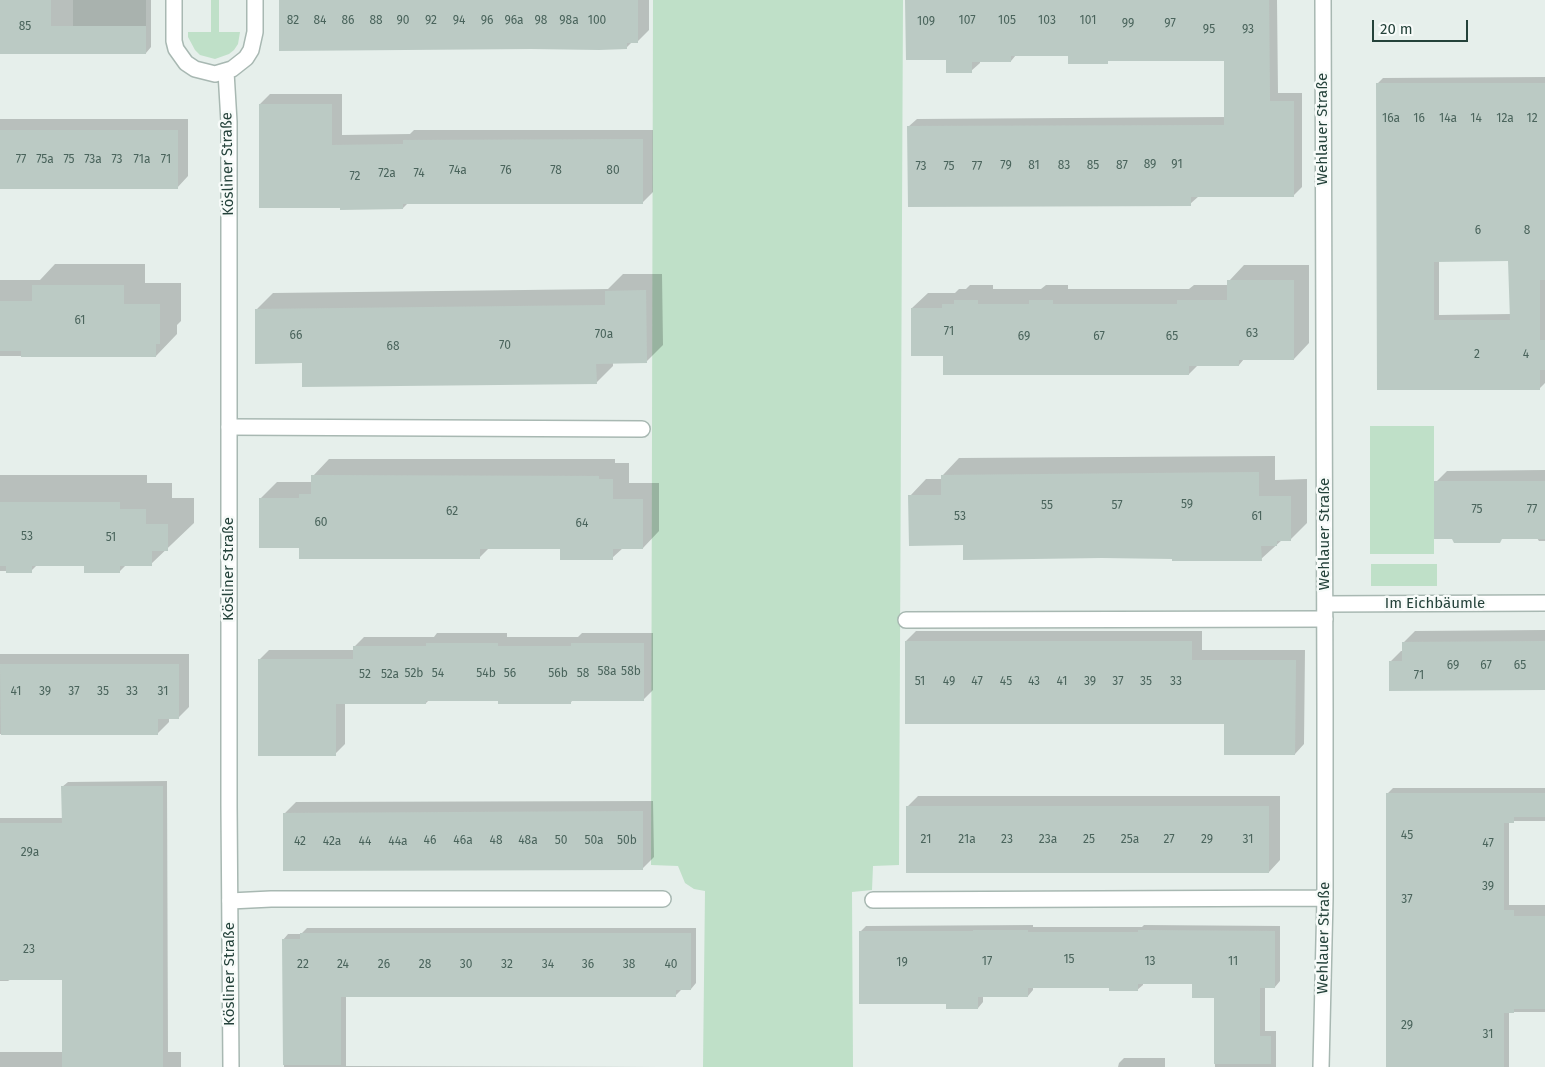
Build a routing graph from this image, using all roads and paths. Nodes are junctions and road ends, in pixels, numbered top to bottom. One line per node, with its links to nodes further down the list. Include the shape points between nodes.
1 (174, 0): 4 (street, via 174,41 181,56 195,69 215,74)
2 (255, 0): 4 (street, via 255,32 251,50 239,65)
3 (1323, 0): 8 (street, Wehlauer Straße)
4 (226, 72): 5 (street, Kösliner Straße, via 229,122)
5 (229, 427): 6 (street); 13 (street, Kösliner Straße)
6 (642, 429)
7 (1545, 603): 8 (street, Im Eichbäumle)
8 (1326, 612): 9 (street, Im Eichbäumle); 10 (street, Wehlauer Straße)
9 (906, 620)
10 (1325, 898): 12 (street); 15 (street, Wehlauer Straße)
11 (663, 899): 13 (street)
12 (873, 900)
13 (230, 901): 14 (street, Kösliner Straße)
14 (231, 1067)
15 (1322, 1067)

